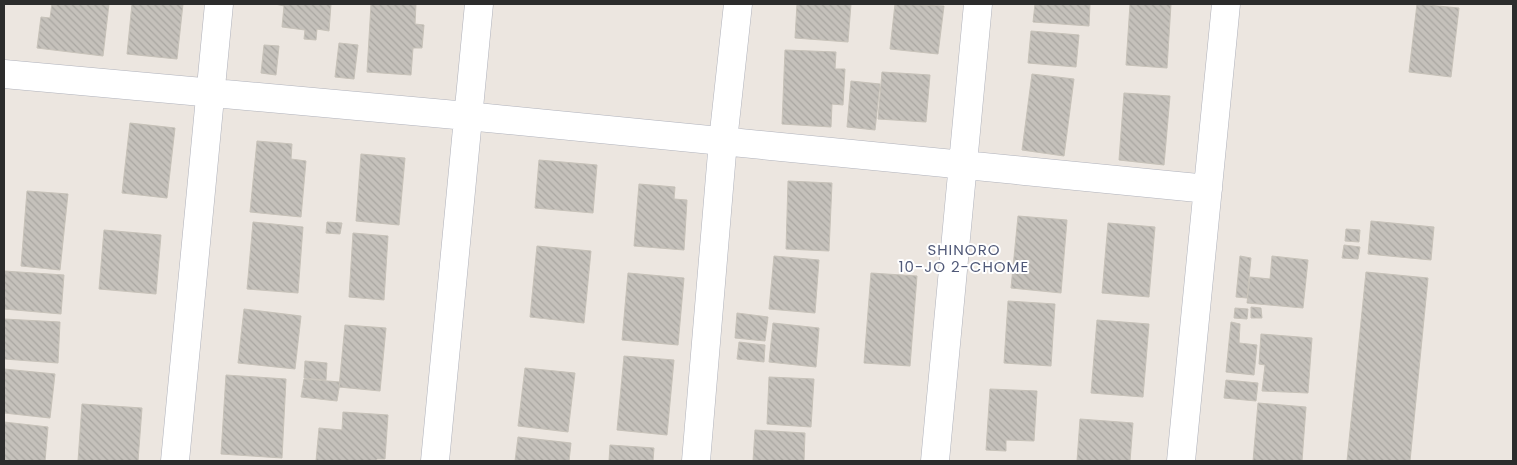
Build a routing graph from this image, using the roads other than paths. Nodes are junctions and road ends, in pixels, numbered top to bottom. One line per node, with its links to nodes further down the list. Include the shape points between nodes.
1 (219, 4): 7 (street)
2 (479, 4): 8 (street)
3 (738, 4): 9 (street)
4 (978, 4): 10 (street)
5 (1226, 4): 11 (street)
6 (4, 74): 7 (street)
7 (209, 92): 8 (street); 12 (street)
8 (467, 116): 9 (street); 13 (street)
9 (723, 141): 10 (street); 14 (street)
10 (964, 165): 11 (street); 15 (street)
11 (1208, 189): 16 (street)
12 (175, 461)
13 (434, 461)
14 (696, 461)
15 (935, 461)
16 (1181, 461)

